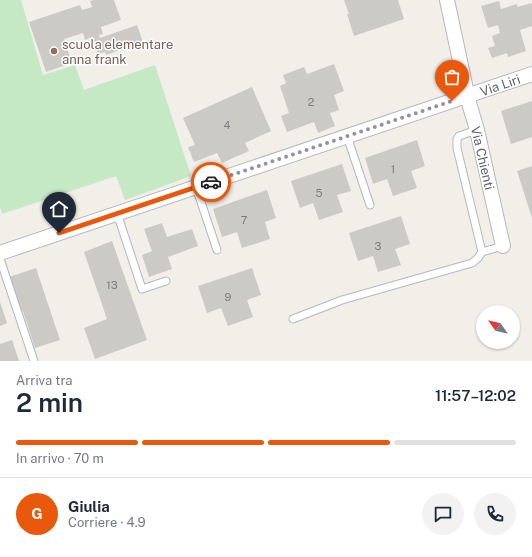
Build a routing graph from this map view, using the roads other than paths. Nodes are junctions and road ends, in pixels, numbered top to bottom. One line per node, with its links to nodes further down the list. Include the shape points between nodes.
1 (447, 0): 3 (street, Via Chienti)
2 (532, 74): 3 (street, Via Liri)
3 (467, 96): 4 (street, Via Chienti); 5 (street, Via Liri)
4 (477, 130): 9 (street, Via Chienti); 11 (lane, via 459,136 457,148)
5 (347, 136): 6 (street, Via Liri); 7 (lane)
6 (196, 187): 8 (street, Via Liri); 10 (lane)
7 (370, 205)
8 (117, 214): 12 (street, Via Liri); 14 (lane, via 142,288)
9 (503, 246): 11 (lane)
10 (218, 250)
11 (482, 252): 15 (lane, via 472,263 342,300)
12 (0, 253)
13 (0, 259): 16 (lane)
14 (166, 281)
15 (293, 319)
16 (34, 361)

